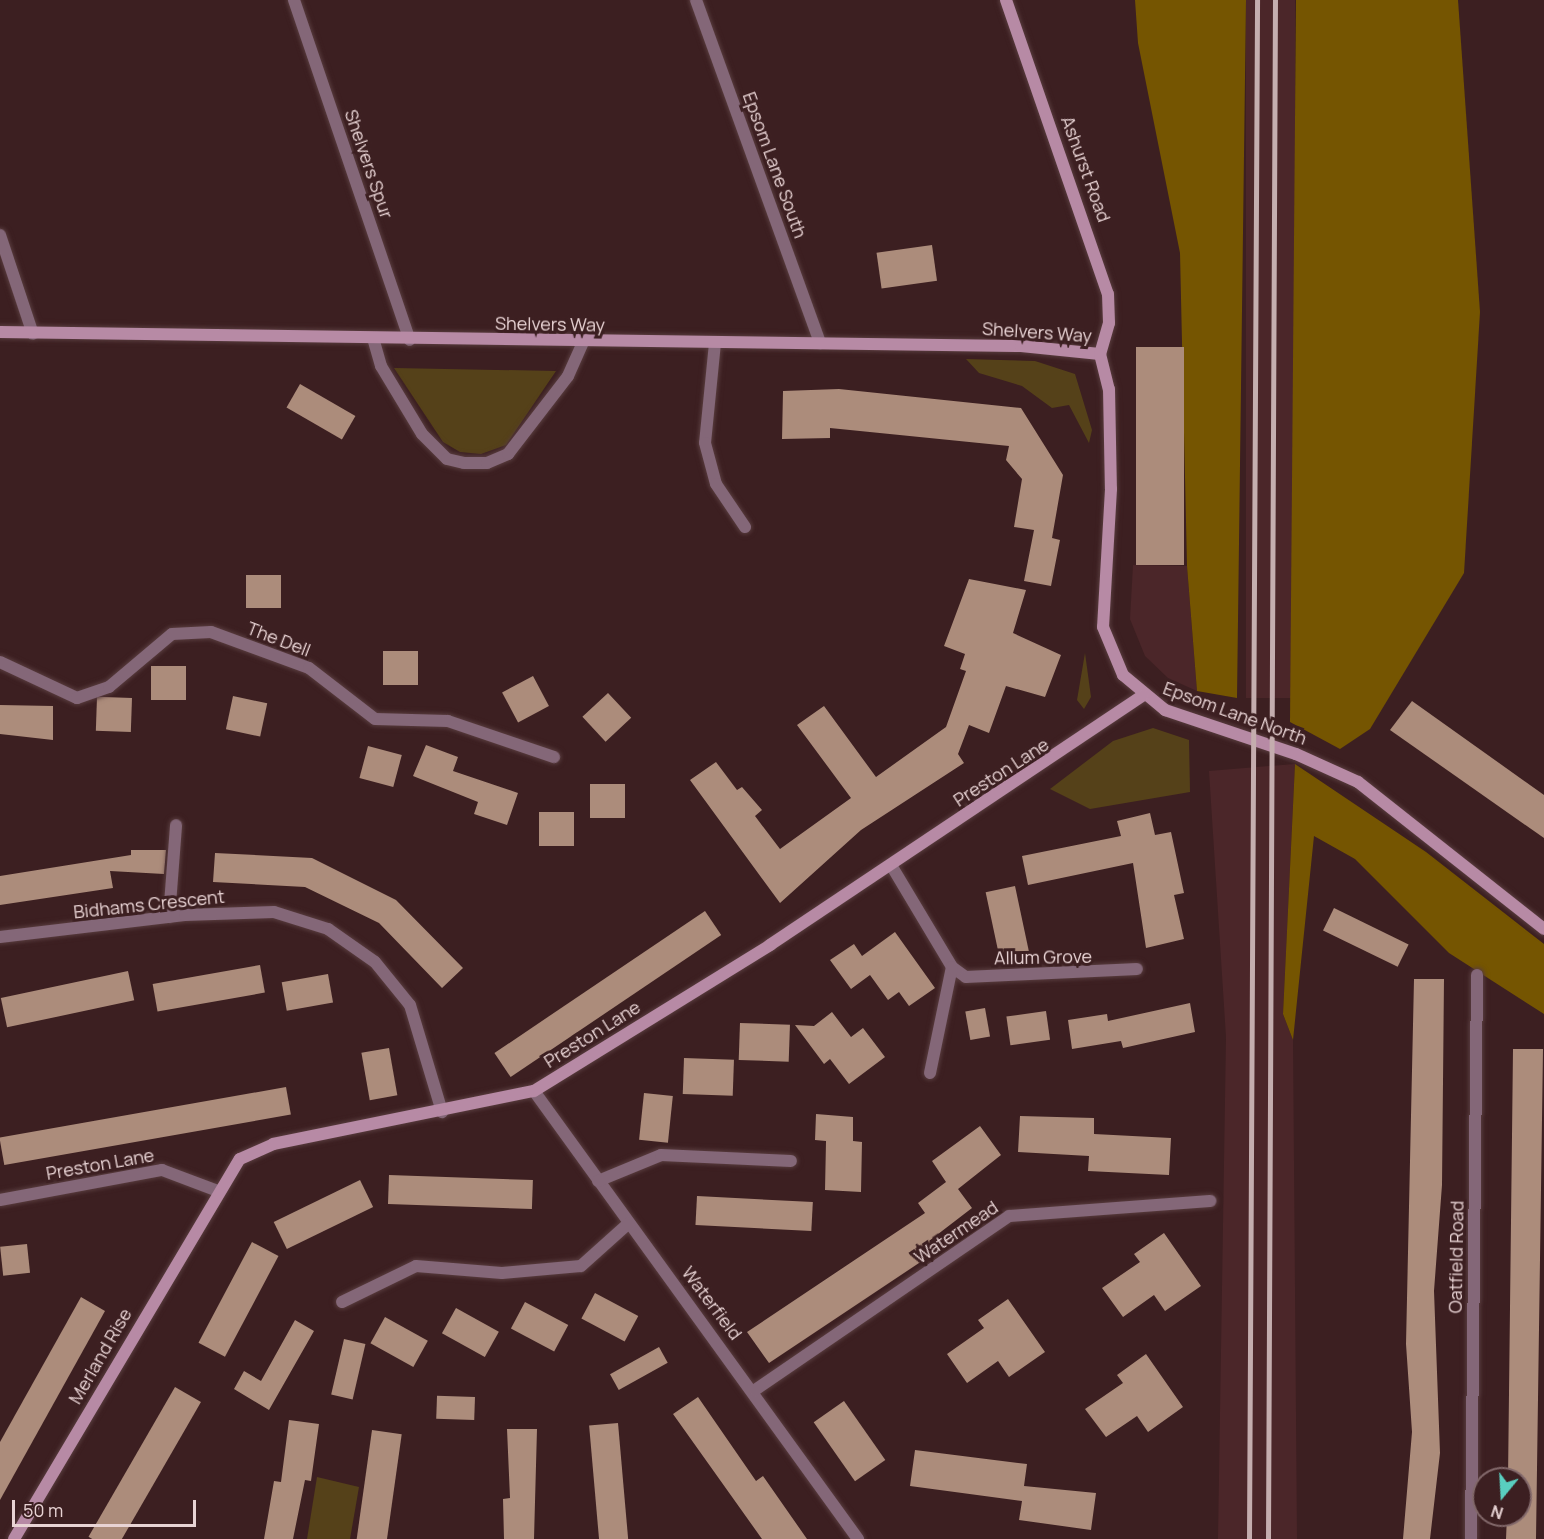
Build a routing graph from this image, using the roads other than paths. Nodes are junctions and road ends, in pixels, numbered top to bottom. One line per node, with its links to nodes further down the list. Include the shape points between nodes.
1 (294, 0): 8 (street, Shelvers Spur)
2 (696, 0): 11 (street, Epsom Lane South)
3 (1006, 0): 12 (street, Ashurst Road, via 1106,284 1109,323)
4 (0, 235): 6 (street)
5 (0, 332): 6 (street, Shelvers Way)
6 (33, 334): 7 (street, Shelvers Way)
7 (373, 338): 8 (street, Shelvers Way); 9 (street, via 381,366 422,434 447,459 464,463 488,463 508,454 568,376)
8 (410, 340): 9 (street, Shelvers Way)
9 (583, 343): 10 (street, Shelvers Way)
10 (715, 343): 11 (street, Shelvers Way); 13 (street, via 705,443 716,484)
11 (820, 343): 12 (street, Shelvers Way, via 1021,346)
12 (1100, 354): 15 (street, Epsom Lane North, via 1109,389 1111,489 1103,627 1123,675)
13 (745, 527)
14 (0, 662): 16 (street, The Dell, via 78,698 109,687 149,659 172,634 211,632 309,668 375,719 447,720)
15 (1142, 696): 18 (street, Preston Lane); 20 (street, Epsom Lane North, via 1165,710 1296,754 1358,782)
16 (554, 757)
17 (176, 825): 19 (street)
18 (891, 866): 22 (street); 26 (street, Preston Lane)
19 (169, 917): 21 (street, Bidhams Crescent); 27 (street, Bidhams Crescent, via 274,912 328,929 375,962 410,1005)
20 (1544, 928)
21 (0, 937)
22 (952, 967): 23 (street, Allum Grove, via 966,977); 25 (street, via 933,1040)
23 (1137, 969)
24 (1477, 975): 38 (street, Oatfield Road)
25 (930, 1073)
26 (534, 1091): 27 (street, Preston Lane); 29 (street, Waterfield)
27 (442, 1112): 30 (street, Preston Lane, via 273,1144 240,1159)
28 (791, 1161): 29 (street, via 661,1155)
29 (598, 1181): 33 (street, Waterfield)
30 (218, 1191): 31 (street, Preston Lane, via 162,1170); 36 (street, Merland Rise)
31 (0, 1200)
32 (1210, 1201): 35 (street, Watermead, via 1009,1216)
33 (628, 1223): 34 (street, via 581,1266 502,1273 416,1266); 35 (street, Waterfield)
34 (342, 1302)
35 (755, 1390): 37 (street, Waterfield)
36 (14, 1539)
37 (858, 1539)
38 (1471, 1539)

